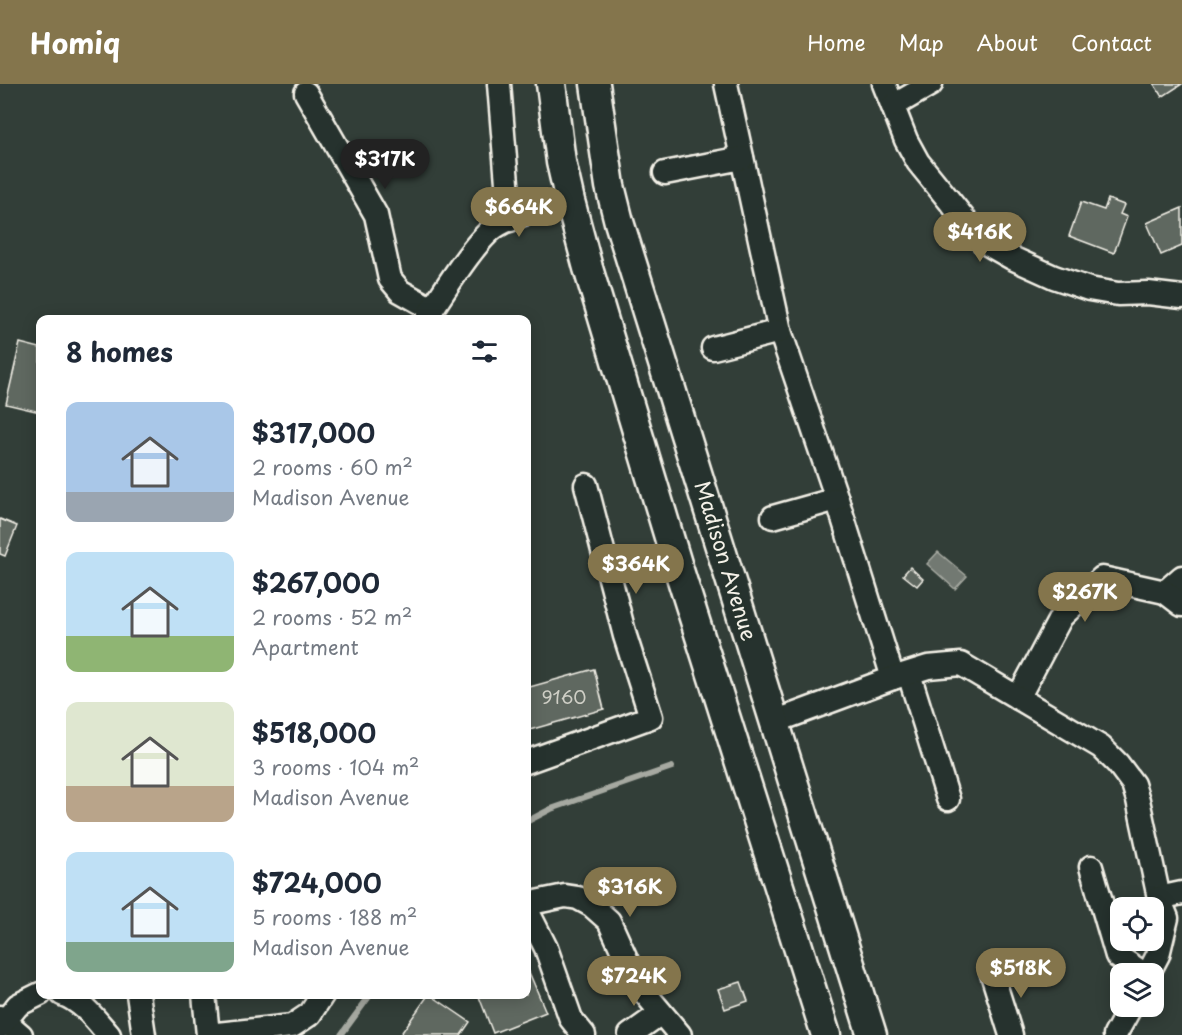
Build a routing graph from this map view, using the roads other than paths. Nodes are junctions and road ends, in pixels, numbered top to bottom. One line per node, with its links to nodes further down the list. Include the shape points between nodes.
1 (499, 84): 12 (street)
2 (551, 84): 11 (main road)
3 (595, 84): 23 (main road, Madison Avenue, via 619,222)
4 (726, 84): 9 (street)
5 (884, 84): 8 (street)
6 (931, 84): 8 (street)
7 (306, 93): 14 (street, via 376,215 390,279)
8 (893, 106): 13 (street, via 918,162 982,241 1054,277 1089,289)
9 (742, 158): 10 (street); 15 (street)
10 (665, 173)
11 (570, 201): 12 (street); 49 (main road, via 678,567)
12 (510, 220): 14 (street, via 483,238)
13 (1182, 297)
14 (430, 314)
15 (780, 331): 16 (street); 18 (street)
16 (713, 348)
17 (586, 484): 24 (street, via 625,636 651,717)
18 (837, 499): 19 (street); 21 (street)
19 (773, 517)
20 (1176, 591): 22 (street, via 1102,579 1061,617)
21 (901, 676): 22 (street, via 961,664); 23 (street); 25 (street)
22 (1018, 698): 28 (street, via 1101,747 1133,784)
23 (774, 722): 50 (main road, Madison Avenue)
24 (531, 760)
25 (948, 800)
26 (1091, 867): 33 (street, via 1117,956)
27 (1182, 893): 28 (street)
28 (1159, 897)
29 (531, 905): 40 (street, via 565,896 591,905 609,921 638,985)
30 (1164, 910): 32 (street)
31 (531, 916): 46 (street, via 571,1019)
32 (1164, 930)
33 (1128, 963)
34 (992, 974): 51 (street)
35 (36, 996): 42 (street, via 18,1005)
36 (72, 999): 43 (street)
37 (139, 999): 44 (street)
38 (204, 999): 45 (street)
39 (320, 999): 45 (street, via 310,1014 292,1026)
40 (661, 1013): 47 (street); 48 (street)
41 (1125, 1017): 52 (street)
42 (6, 1025)
43 (109, 1035)
44 (144, 1035)
45 (208, 1035)
46 (584, 1035)
47 (630, 1035)
48 (680, 1035)
49 (826, 1035)
50 (872, 1035)
51 (1011, 1035)
52 (1115, 1035)

